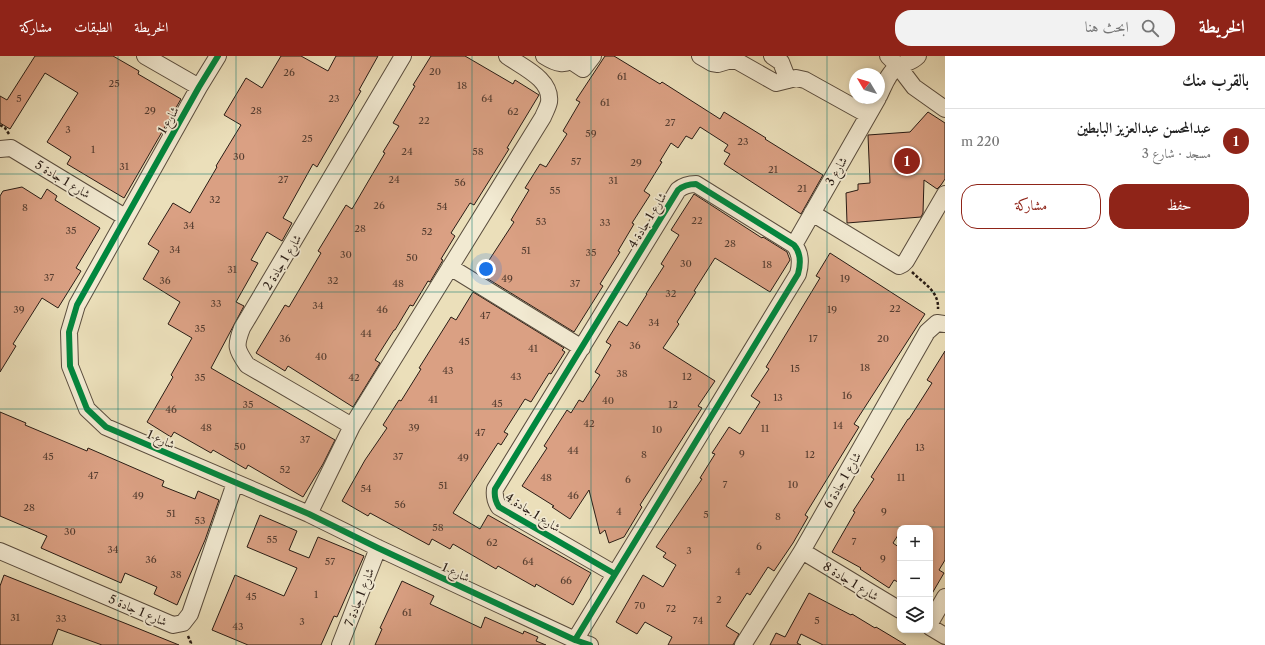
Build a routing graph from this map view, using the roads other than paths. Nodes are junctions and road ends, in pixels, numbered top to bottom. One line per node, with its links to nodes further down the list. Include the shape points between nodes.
1 (145, 56): 14 (street)
2 (218, 56): 14 (street, شارع 1)
3 (403, 56): 26 (street, شارع 1 جادة 2, via 242,328 237,341 240,355 247,365)
4 (507, 56): 23 (street, via 542,80 548,90 549,102 543,117)
5 (544, 56): 10 (street, via 560,64)
6 (593, 56): 10 (street, via 583,69)
7 (700, 56): 12 (street, via 718,64 737,61 772,82)
8 (772, 56): 12 (street, via 781,62)
9 (918, 56): 11 (street, شارع 3, via 910,63)
10 (573, 58)
11 (893, 61): 13 (street, شارع 3); 16 (street, via 914,87)
12 (788, 80): 17 (street, via 805,80)
13 (885, 83)
14 (199, 87): 21 (street, شارع 1)
15 (874, 104): 17 (street, شارع 3)
16 (945, 108)
17 (868, 115): 20 (street, شارع 3)
18 (0, 150): 21 (street, شارع 1 جادة 5, via 11,148)
19 (945, 194): 20 (street, via 903,264 899,266)
20 (812, 213): 22 (street, شارع 3)
21 (125, 216): 27 (street, شارع 1, via 77,305 69,332 70,366 87,409 106,427)
22 (794, 245): 25 (street, شارع 1 جادة 4, via 696,184 684,186 678,190); 32 (street, via 798,249 801,265 798,274)
23 (450, 267): 25 (street); 26 (street)
24 (941, 324): 30 (street, شارع 1 جادة 6, via 927,332)
25 (582, 348): 32 (street, شارع 1 جادة 4, via 495,489 494,495 499,507)
26 (352, 426): 28 (street)
27 (235, 483): 28 (street, شارع 1); 31 (street, شارع 1 جادة 5, via 190,614 182,623 173,625)
28 (309, 514): 29 (street, شارع 1)
29 (378, 548): 38 (street, شارع 1); 39 (street, شارع 1 جادة 7)
30 (802, 551): 34 (street, شارع 1 جادة 8); 40 (street, شارع 1 جادة 6)
31 (0, 552)
32 (615, 574): 38 (street)
33 (945, 597): 35 (street)
34 (897, 608)
35 (933, 618)
36 (933, 630): 37 (street)
37 (945, 636)
38 (583, 642)
39 (340, 645)
40 (744, 645)

